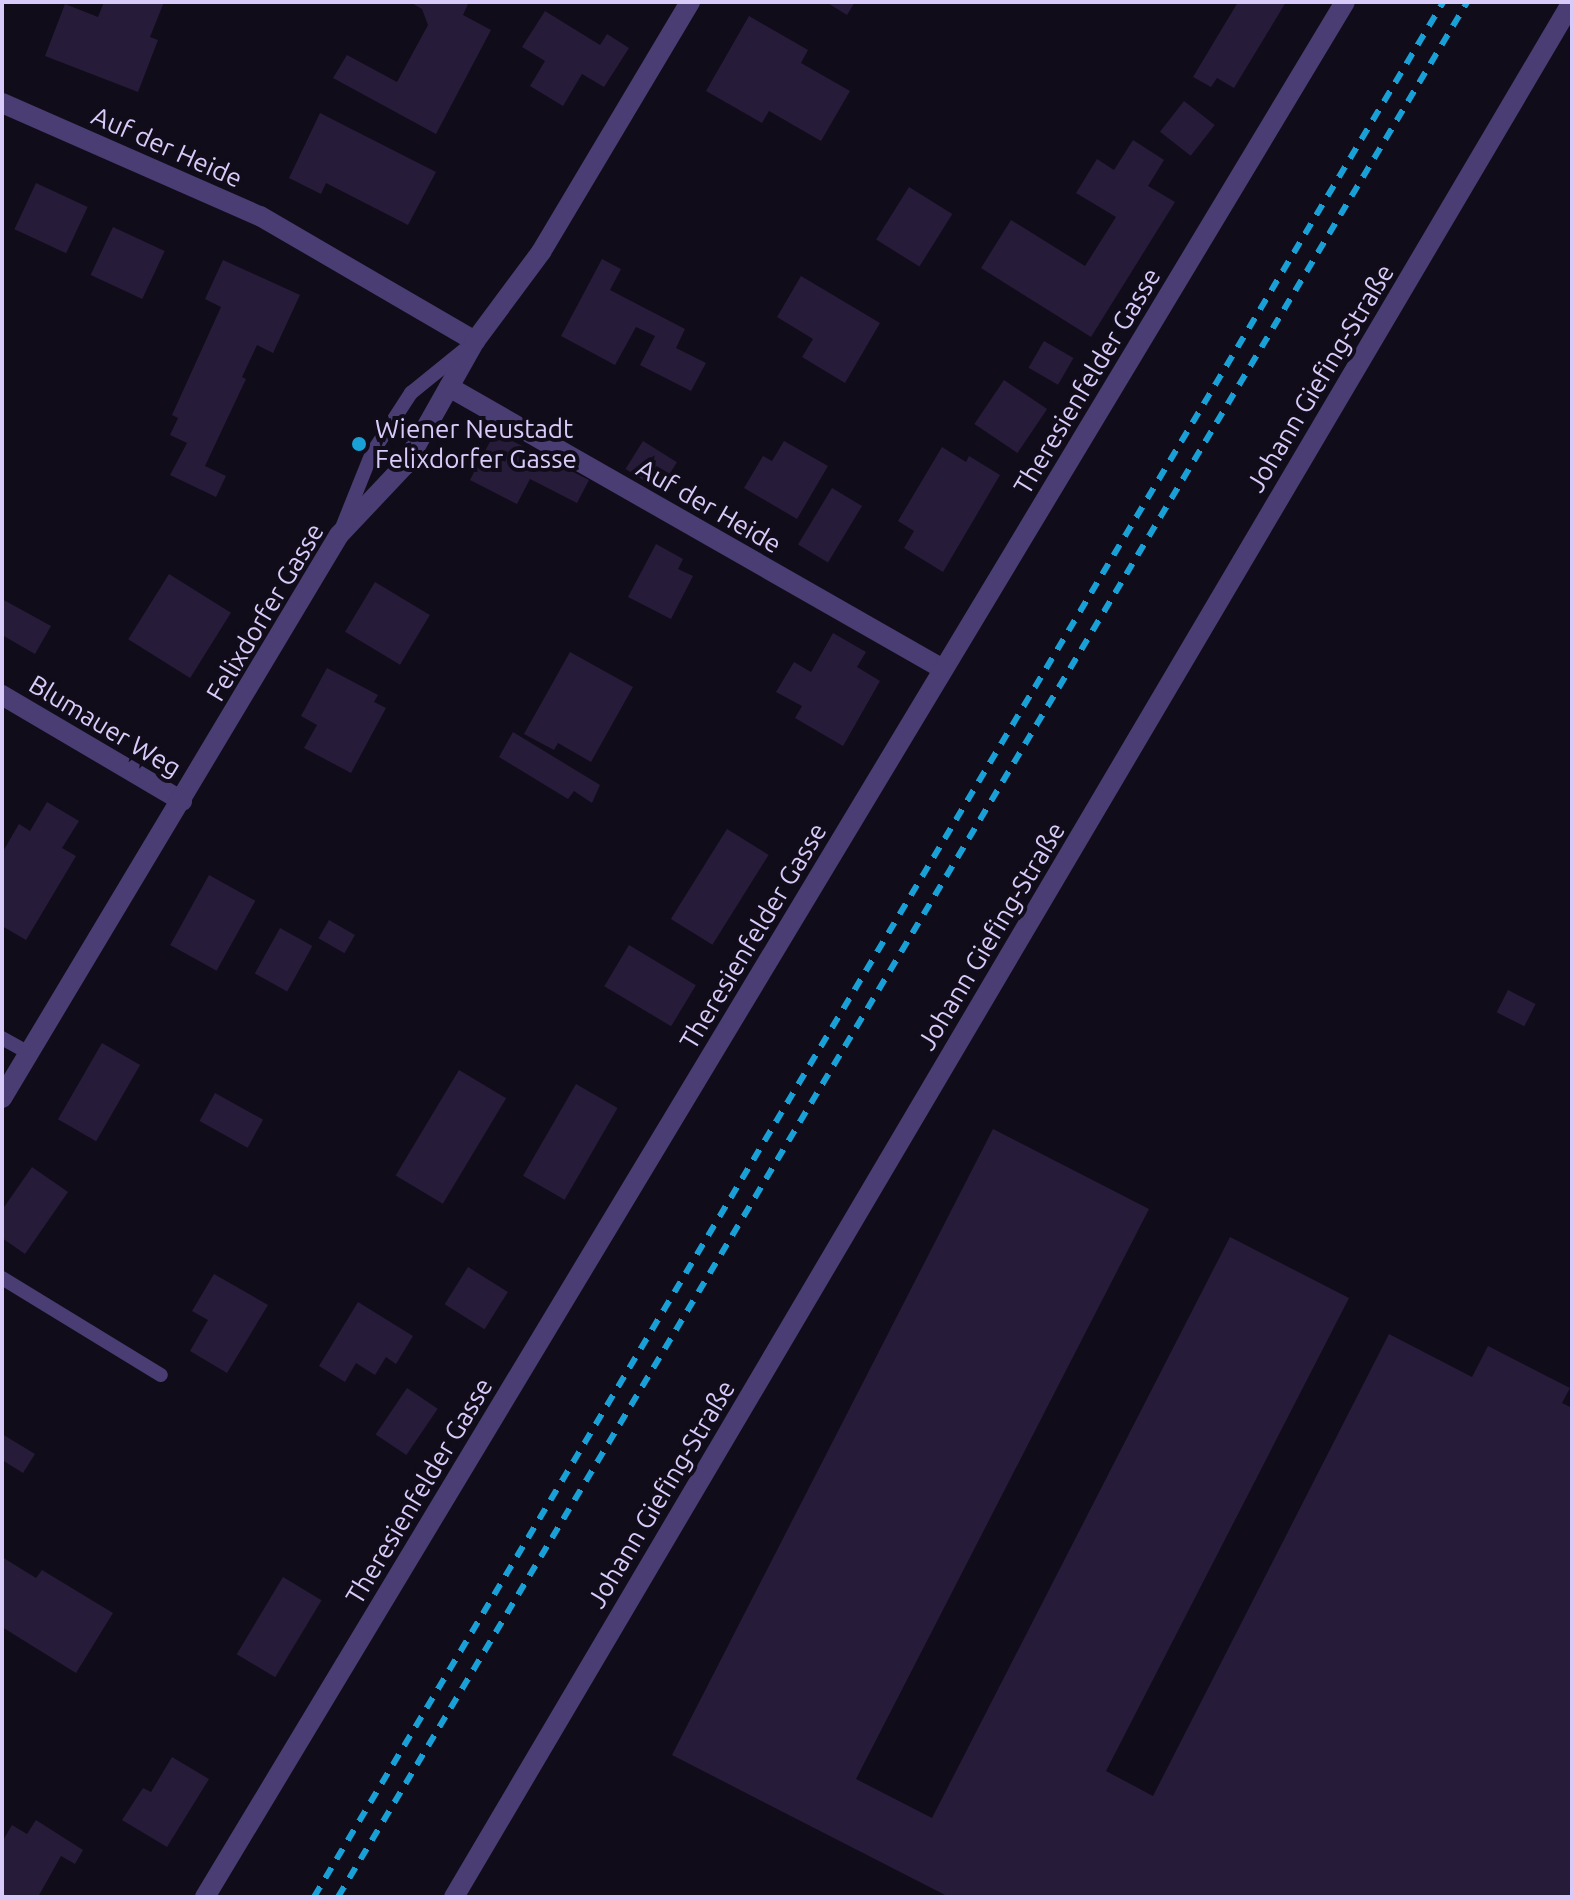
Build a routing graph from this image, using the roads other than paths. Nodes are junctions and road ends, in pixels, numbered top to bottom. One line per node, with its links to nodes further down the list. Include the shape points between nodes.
1 (690, 2): 5 (street, Felixdorfer Gasse, via 541,252)
2 (1345, 2): 8 (street, Theresienfelder Gasse)
3 (1572, 2): 17 (street, Johann Giefing-Straße)
4 (2, 103): 5 (street, Auf der Heide, via 260,216)
5 (475, 341): 6 (street, Felixdorfer Gasse); 7 (lane, via 411,393 372,453)
6 (449, 387): 7 (street, Felixdorfer Gasse, via 405,465); 8 (street, Auf der Heide)
7 (339, 535): 10 (street, Felixdorfer Gasse)
8 (943, 669): 16 (street, Theresienfelder Gasse)
9 (2, 695): 10 (street, Blumauer Weg)
10 (182, 801): 12 (street, Felixdorfer Gasse)
11 (2, 1038): 12 (lane)
12 (29, 1053): 13 (street, Felixdorfer Gasse)
13 (2, 1098)
14 (2, 1278): 15 (lane)
15 (161, 1375)
16 (205, 1897)
17 (454, 1897)

